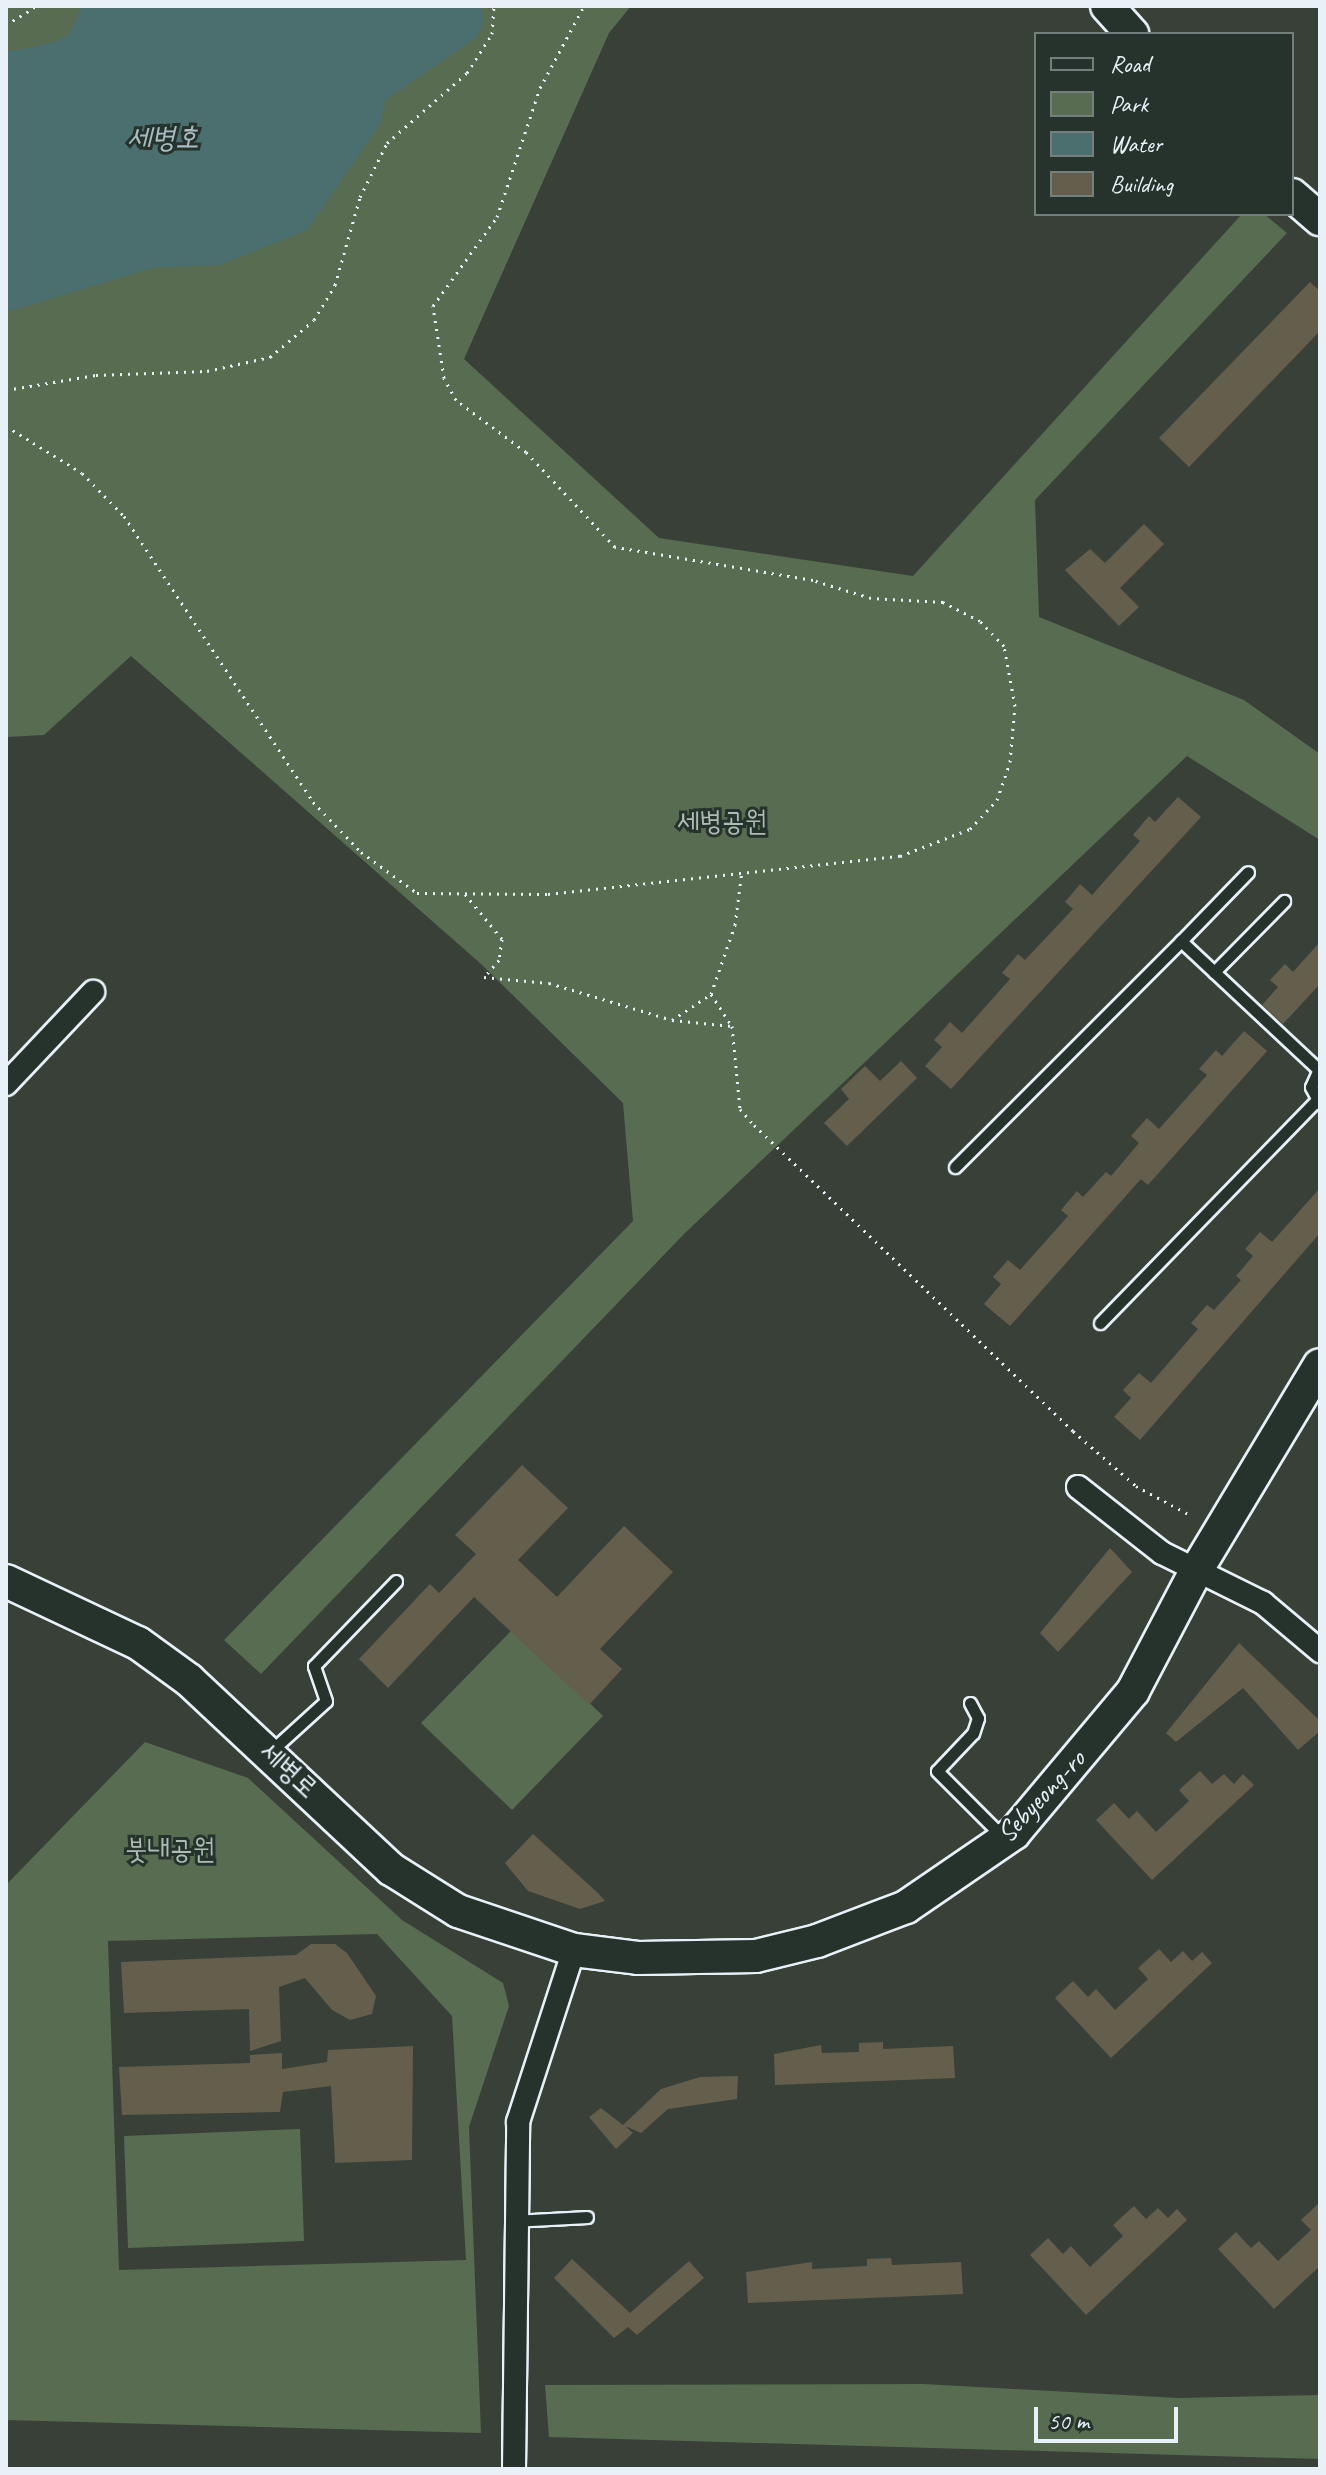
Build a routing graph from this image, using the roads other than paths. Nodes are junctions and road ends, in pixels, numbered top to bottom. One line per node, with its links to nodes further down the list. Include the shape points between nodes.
1 (1107, 6): 2 (street)
2 (1130, 32)
3 (1294, 197): 4 (street)
4 (1320, 219)
5 (1248, 872): 7 (lane)
6 (1284, 901): 8 (lane)
7 (1181, 941): 8 (lane); 13 (lane)
8 (1214, 972): 10 (lane)
9 (93, 992): 11 (street)
10 (1319, 1068): 12 (lane, via 1311,1087)
11 (6, 1084)
12 (1318, 1102): 14 (lane)
13 (955, 1167)
14 (1100, 1323)
15 (1320, 1365): 17 (street, Sebyeong-ro)
16 (1078, 1487): 17 (street, via 1162,1553)
17 (1196, 1571): 20 (street, via 1263,1603); 23 (street, Sebyeong-ro, via 1133,1691)
18 (6, 1581): 22 (street, 세병로, via 138,1643)
19 (396, 1581): 22 (lane, via 314,1666 326,1701)
20 (1320, 1651)
21 (970, 1703): 23 (lane, via 978,1718 973,1733 937,1771)
22 (270, 1752): 24 (street, 세병로, via 391,1869 443,1903)
23 (1006, 1839): 24 (street, Sebyeong-ro, via 906,1907 817,1941 703,1960)
24 (574, 1950): 26 (street, via 518,2122)
25 (587, 2217): 26 (lane)
26 (513, 2221): 27 (street)
27 (514, 2469)

